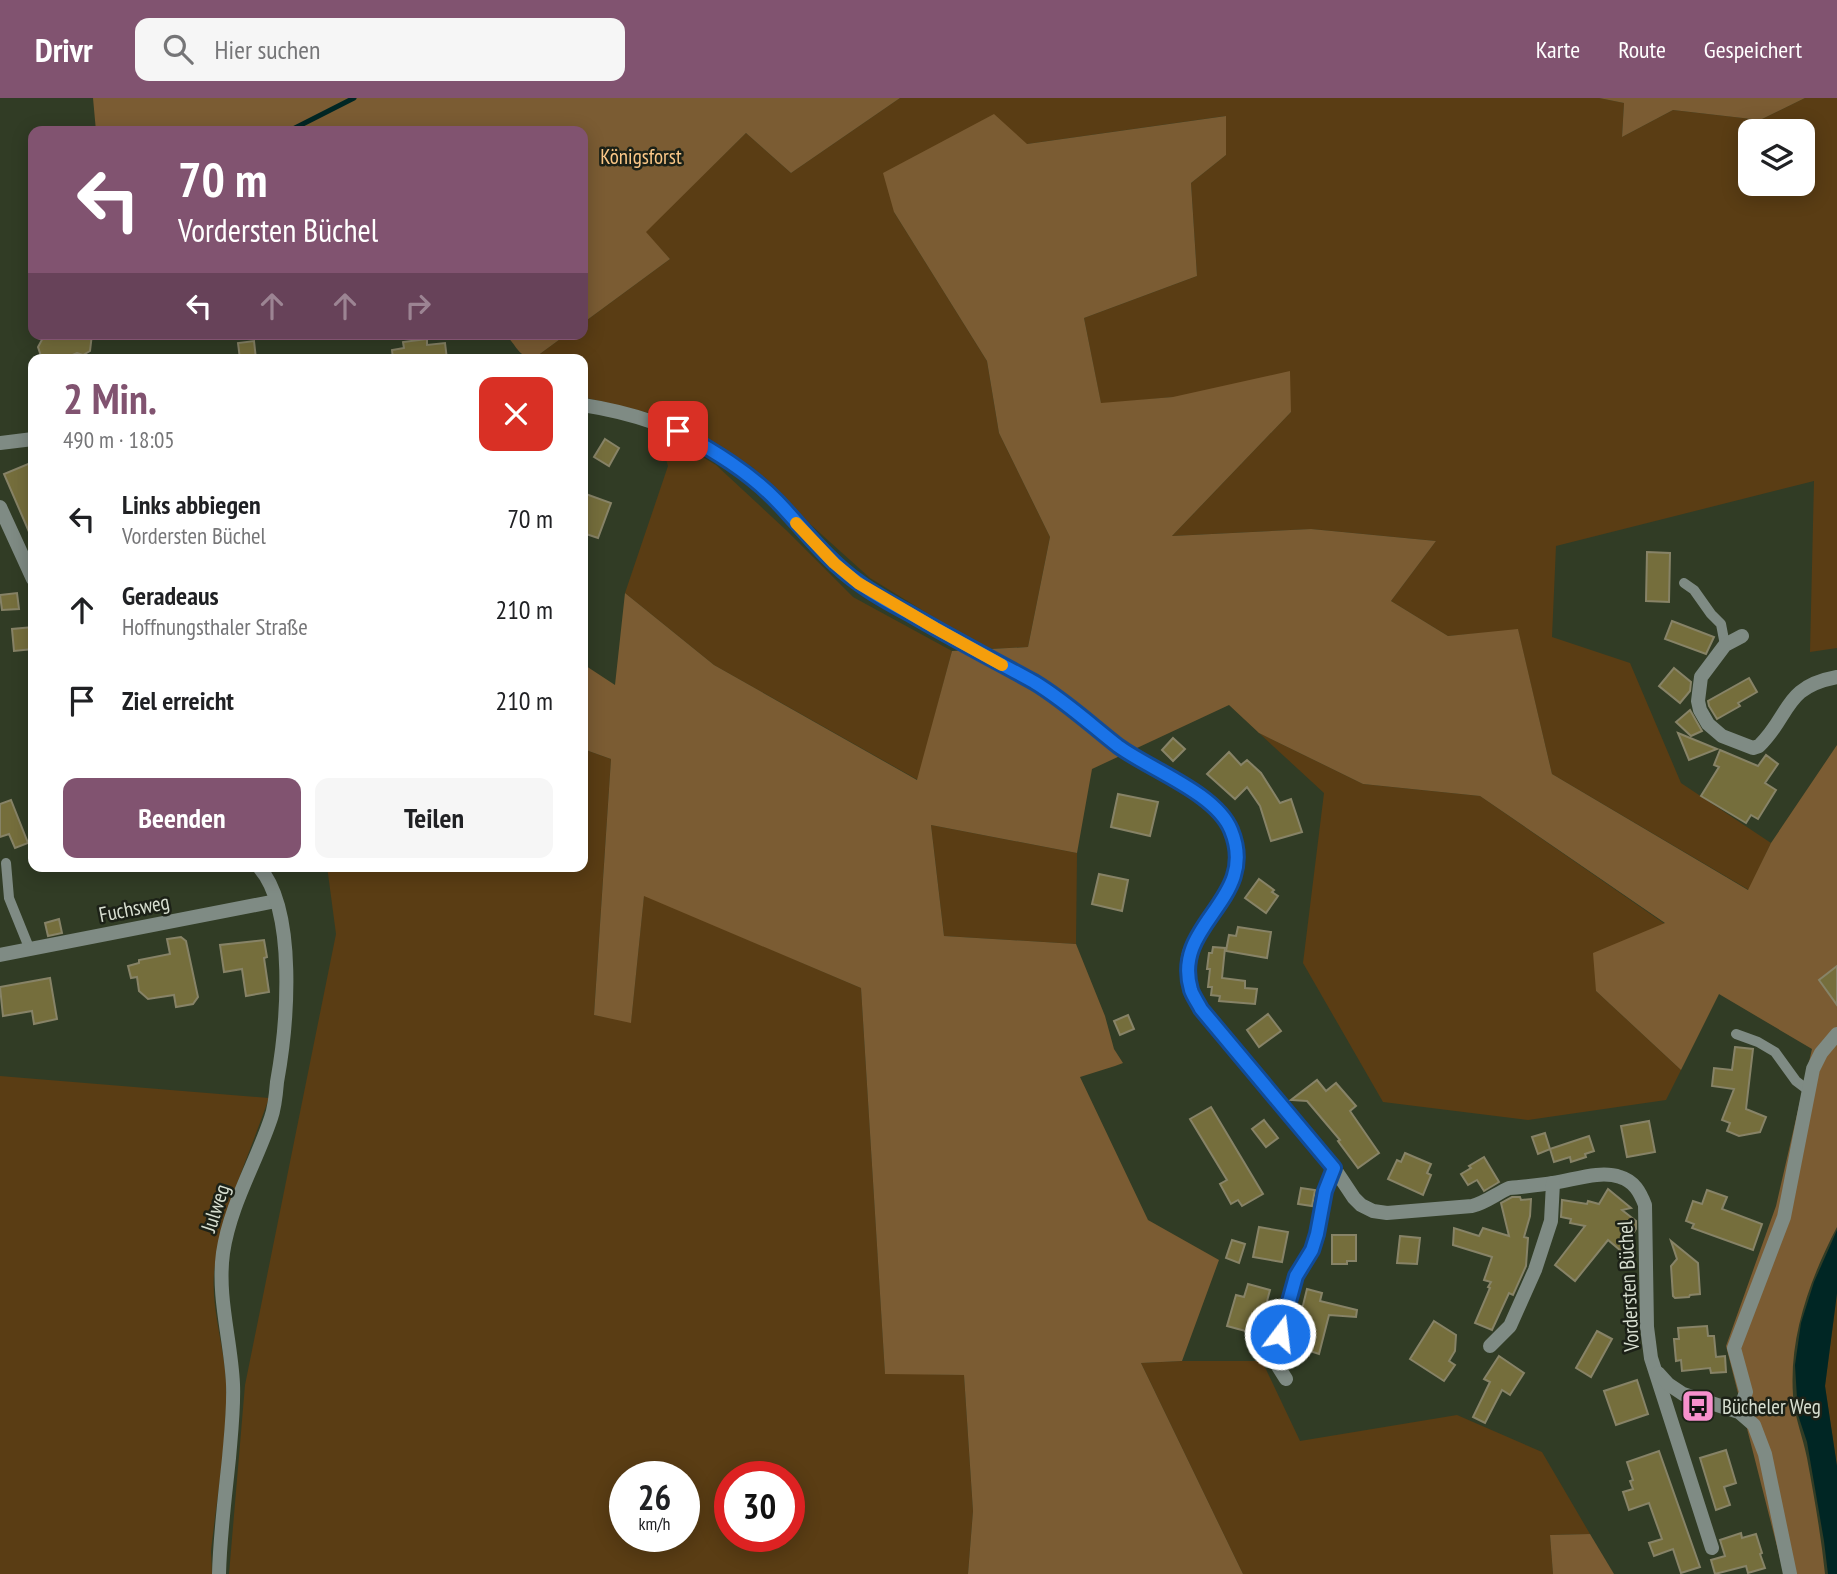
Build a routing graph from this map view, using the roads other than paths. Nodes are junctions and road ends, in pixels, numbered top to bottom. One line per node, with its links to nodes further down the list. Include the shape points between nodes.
1 (588, 406): 18 (street, Vordersten Büchel, via 648,419 710,449 776,500 858,583 1036,683 1121,747 1212,805 1230,828 1238,864 1234,879 1189,953 1191,992)
2 (28, 440): 3 (street)
3 (0, 443)
4 (0, 507): 5 (street)
5 (28, 568)
6 (1684, 583): 8 (lane, via 1721,624)
7 (1742, 636): 8 (street)
8 (1725, 645): 9 (street, via 1701,677 1700,710 1707,724 1722,736 1753,748 1763,742 1803,688)
9 (1837, 677)
10 (6, 863): 13 (lane, via 9,898)
11 (262, 872): 12 (street, Julweg)
12 (276, 901): 13 (street, Fuchsweg); 25 (street, Julweg, via 285,952 281,1059 272,1115 236,1205 223,1255 222,1296 233,1384)
13 (30, 950): 14 (street, Fuchsweg)
14 (0, 956)
15 (1737, 1034): 17 (lane, via 1774,1052)
16 (1837, 1034): 17 (street, via 1821,1053)
17 (1808, 1090): 23 (street, via 1784,1217 1734,1348 1746,1392)
18 (1334, 1168): 19 (street, Vordersten Büchel, via 1361,1205 1387,1213 1480,1205 1509,1188); 22 (street, via 1312,1250 1296,1276 1274,1360)
19 (1553, 1183): 20 (street, via 1551,1221 1535,1270 1510,1326); 21 (street, Vordersten Büchel, via 1608,1175 1620,1177 1640,1192 1645,1205 1647,1327)
20 (1490, 1346)
21 (1657, 1372): 23 (street, via 1683,1394); 24 (street, Vordersten Büchel)
22 (1286, 1379)
23 (1739, 1412): 26 (street, via 1754,1425 1765,1454)
24 (1712, 1548)
25 (219, 1574)
26 (1790, 1574)

